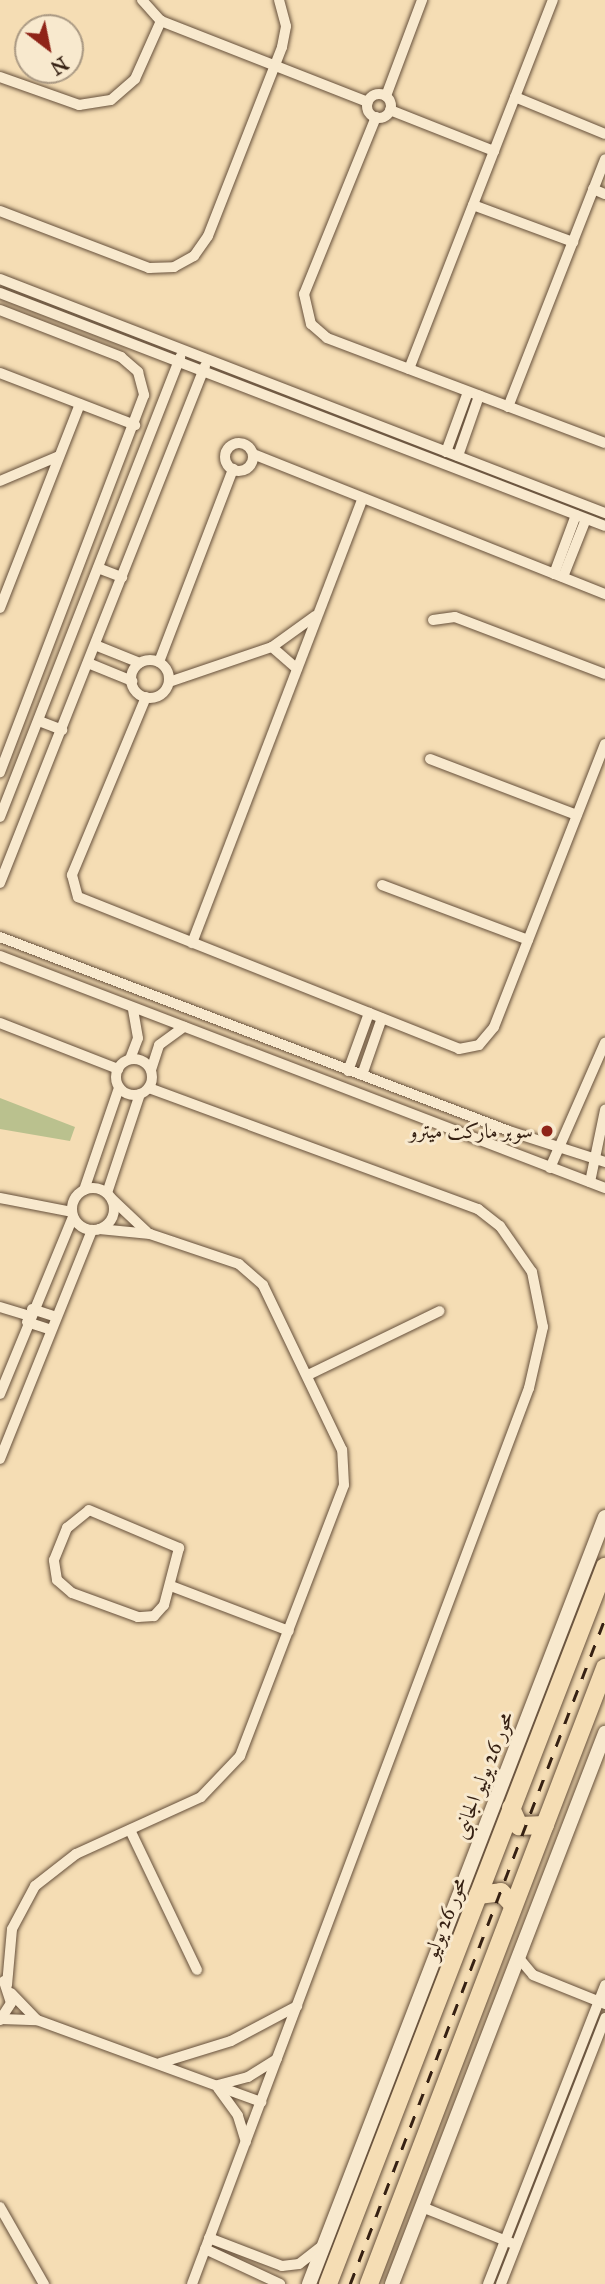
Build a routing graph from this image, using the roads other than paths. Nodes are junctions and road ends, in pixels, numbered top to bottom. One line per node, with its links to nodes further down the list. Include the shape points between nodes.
1 (142, 0): 5 (street)
2 (279, 0): 6 (street, via 286,26)
3 (422, 0): 8 (street)
4 (553, 0): 9 (street)
5 (161, 21): 6 (street); 7 (street, via 135,79 111,100 79,105)
6 (275, 65): 10 (street); 19 (street, via 208,236 184,263 149,268)
7 (1, 81)
8 (386, 96): 10 (street); 11 (street)
9 (515, 97): 13 (street); 14 (street)
10 (368, 102): 12 (street)
11 (390, 110): 12 (street); 14 (street)
12 (376, 117): 27 (street, via 304,305 318,332)
13 (605, 134)
14 (494, 151): 18 (street)
15 (605, 159): 16 (street)
16 (593, 189): 17 (street); 20 (street)
17 (605, 194)
18 (473, 205): 20 (street); 27 (street)
19 (0, 211)
20 (573, 242): 33 (street)
21 (0, 279): 24 (street)
22 (0, 293): 26 (street)
23 (0, 310): 34 (street, via 131,363 144,395)
24 (183, 350): 25 (street); 26 (street)
25 (207, 359): 28 (street); 35 (street)
26 (178, 362): 28 (street); 50 (street)
27 (409, 369): 30 (street)
28 (202, 372): 37 (street); 52 (street)
29 (0, 373): 32 (street)
30 (468, 392): 31 (street); 38 (street)
31 (479, 396): 33 (street); 41 (street)
32 (80, 404): 34 (street); 40 (street)
33 (508, 407): 36 (street)
34 (135, 425): 73 (street)
35 (413, 439): 37 (street); 38 (street)
36 (605, 443)
37 (410, 451): 45 (street)
38 (446, 452): 41 (street)
39 (253, 454): 42 (street, via 246,469); 42 (street, via 246,444 233,445 226,455); 46 (street)
40 (59, 456): 44 (street); 54 (street)
41 (458, 456): 43 (street)
42 (233, 469): 60 (street)
43 (501, 473): 45 (street); 47 (street)
44 (0, 481)
45 (498, 485): 48 (street)
46 (362, 499): 51 (street); 55 (street)
47 (605, 513)
48 (581, 517): 49 (street); 51 (street)
49 (605, 526)
50 (98, 568): 52 (street); 69 (street)
51 (559, 576): 53 (street)
52 (122, 577): 57 (street)
53 (605, 594)
54 (0, 608)
55 (318, 613): 58 (street); 64 (street)
56 (433, 620): 65 (street, via 455,617)
57 (95, 645): 59 (street); 61 (street)
58 (272, 647): 64 (street); 67 (street)
59 (107, 650): 62 (street); 63 (street)
60 (159, 662): 62 (street); 67 (street)
61 (88, 663): 63 (street); 70 (street)
62 (140, 663): 66 (street)
63 (99, 668): 66 (street)
64 (297, 669): 80 (street)
65 (605, 674)
66 (132, 681): 68 (street)
67 (169, 682): 68 (street, via 158,696)
68 (146, 697): 80 (street, via 72,885 82,899)
69 (39, 721): 70 (street); 75 (street)
70 (62, 730): 76 (street)
71 (605, 744): 74 (street)
72 (430, 759): 74 (street)
73 (0, 772)
74 (577, 815): 79 (street)
75 (0, 817)
76 (0, 883)
77 (382, 886): 79 (street)
78 (0, 937): 91 (street)
79 (528, 940): 84 (street, via 494,1027 479,1045 459,1049)
80 (192, 943): 83 (street)
81 (0, 956): 82 (street)
82 (132, 1009): 86 (street); 88 (street, via 138,1038)
83 (369, 1013): 84 (street); 91 (street)
84 (382, 1018): 92 (street)
85 (0, 1023): 89 (street)
86 (184, 1027): 90 (street, via 159,1045); 98 (street)
87 (605, 1043): 96 (street)
88 (130, 1059): 89 (street); 90 (street)
89 (118, 1069): 93 (street)
90 (151, 1070): 94 (street)
91 (348, 1071): 92 (street)
92 (362, 1075): 96 (street)
93 (119, 1088): 94 (street); 101 (street)
94 (145, 1091): 102 (street); 132 (street, via 478,1209 518,1248 540,1299 543,1327 533,1377)
95 (605, 1110): 97 (street, via 594,1140)
96 (559, 1147): 97 (street); 98 (street)
97 (600, 1159): 99 (street)
98 (550, 1168): 99 (street)
99 (590, 1182): 100 (street)
100 (605, 1188)
101 (84, 1190): 102 (street); 104 (street)
102 (109, 1196): 105 (street, via 114,1213); 106 (street)
103 (0, 1198): 104 (street)
104 (73, 1214): 105 (street); 109 (street)
105 (95, 1230): 106 (street); 110 (street)
106 (150, 1234): 112 (street, via 250,1272)
107 (0, 1307): 109 (street)
108 (440, 1311): 112 (street)
109 (30, 1316): 110 (street); 111 (street); 113 (street)
110 (56, 1317): 111 (street)
111 (51, 1330): 114 (street)
112 (310, 1374): 118 (street, via 342,1450 344,1485)
113 (0, 1394)
114 (0, 1459)
115 (605, 1517): 149 (main road, محور 26 يوليو الجانبى)
116 (605, 1567): 121 (highway, محور 26 يوليو)
117 (171, 1586): 117 (street, via 181,1555 174,1542 99,1513 71,1519 54,1560 63,1588 146,1618 160,1612); 118 (street)
118 (289, 1631): 123 (street, via 229,1772 201,1797)
119 (605, 1668): 122 (highway)
120 (605, 1733): 126 (main road)
121 (511, 1808): 122 (highway, via 519,1826); 124 (highway, محور 26 يوليو)
122 (545, 1825): 125 (highway)
123 (130, 1830): 127 (street, via 76,1854 35,1886); 128 (street)
124 (478, 1895): 125 (highway, via 495,1890); 158 (highway, محور 26 يوليو)
125 (513, 1905): 159 (highway)
126 (518, 1957): 131 (street, via 533,1975); 146 (main road)
127 (3, 1958): 129 (street)
128 (197, 1970)
129 (6, 1985): 134 (street); 135 (street)
130 (605, 1985): 131 (street)
131 (602, 2003): 140 (street)
132 (298, 2006): 136 (street); 137 (street, via 231,2041)
133 (605, 2018): 141 (street)
134 (1, 2020): 135 (street)
135 (37, 2020): 137 (street)
136 (277, 2059): 138 (street, via 248,2077); 139 (street)
137 (159, 2064): 138 (street)
138 (215, 2085): 139 (street); 143 (street, via 238,2116)
139 (261, 2102): 143 (street)
140 (556, 2113): 141 (street); 142 (street)
141 (567, 2117): 144 (street)
142 (545, 2140): 144 (street); 148 (street)
143 (246, 2142): 147 (street)
144 (556, 2144): 150 (street)
145 (0, 2207): 155 (street)
146 (422, 2207): 148 (street); 160 (main road)
147 (209, 2238): 151 (street); 152 (street)
148 (507, 2240): 150 (street); 161 (street)
149 (324, 2244): 153 (street, via 299,2264); 157 (main road, محور 26 يوليو الجانبى)
150 (517, 2247): 162 (street)
151 (205, 2249): 152 (street); 156 (street)
152 (225, 2251): 153 (street); 154 (street)
153 (282, 2266): 154 (street)
154 (278, 2281)
155 (44, 2284)
156 (192, 2284)
157 (309, 2284)
158 (328, 2284)
159 (369, 2284)
160 (392, 2284)
161 (488, 2284)
162 (501, 2284)

